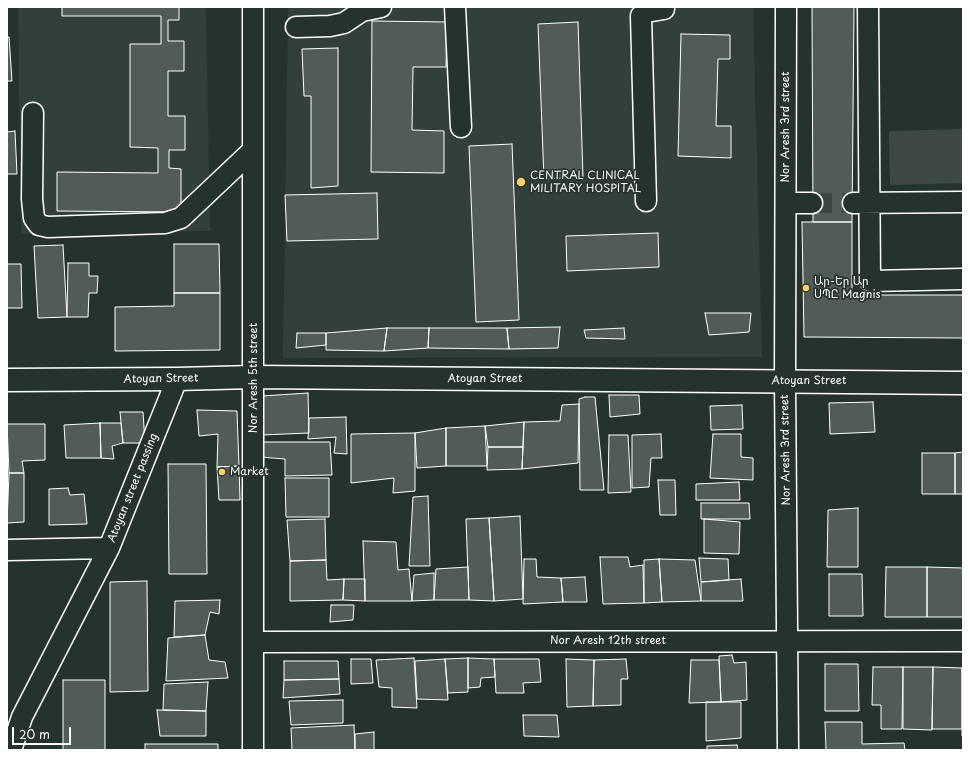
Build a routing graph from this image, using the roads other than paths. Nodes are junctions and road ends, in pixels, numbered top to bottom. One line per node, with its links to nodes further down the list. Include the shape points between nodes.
1 (253, 7): 10 (street, Nor Aresh 5th street)
2 (381, 7): 7 (street, via 362,11 344,23)
3 (455, 7): 9 (street)
4 (664, 7): 11 (street, via 640,16)
5 (786, 7): 13 (street, Nor Aresh 3rd street)
6 (868, 7): 15 (street)
7 (296, 27)
8 (33, 113): 10 (street, via 34,218 39,225 48,227 166,223 181,218)
9 (460, 127)
10 (252, 151): 17 (street, Nor Aresh 5th street)
11 (646, 201)
12 (963, 202): 15 (street)
13 (787, 203): 14 (street); 20 (street, Nor Aresh 3rd street)
14 (812, 203)
15 (861, 203): 16 (street, via 870,281)
16 (963, 279)
17 (253, 377): 19 (main road, Atoyan Street); 20 (main road, Atoyan Street); 26 (street, Nor Aresh 5th street)
18 (7, 380): 19 (main road, Atoyan Street)
19 (177, 380): 22 (street, Atoyan street passing)
20 (785, 381): 21 (main road, Atoyan Street); 24 (street, Nor Aresh 3rd street)
21 (963, 382)
22 (109, 548): 23 (street, Atoyan street passing); 27 (street, via 22,717)
23 (7, 550)
24 (788, 640): 25 (street, Nor Aresh 12th street); 26 (street, Nor Aresh 12th street); 29 (street, Nor Aresh 3rd street)
25 (963, 641)
26 (253, 642): 28 (street, Nor Aresh 5th street)
27 (12, 750)
28 (254, 750)
29 (788, 750)

